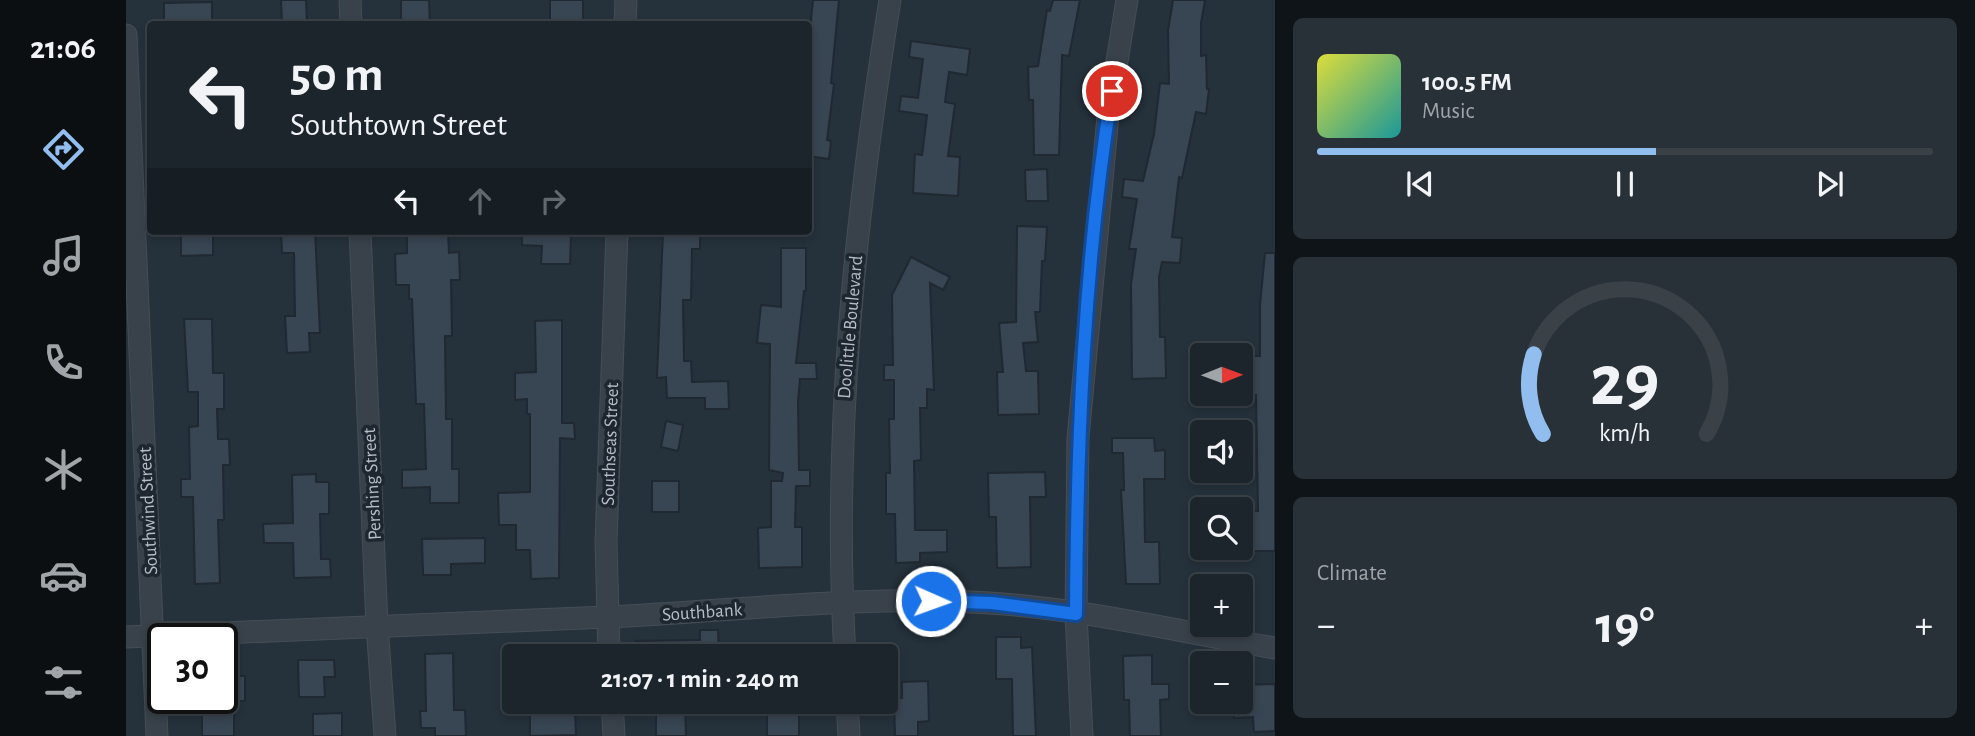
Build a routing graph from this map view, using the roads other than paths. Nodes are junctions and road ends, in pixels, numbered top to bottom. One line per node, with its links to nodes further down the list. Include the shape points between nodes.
1 (350, 0): 5 (street)
2 (626, 0): 6 (street)
3 (890, 0): 10 (street, Doolittle Boulevard, via 851,293 842,418)
4 (1127, 0): 11 (street, via 1108,116 1088,299 1078,438)
5 (351, 21)
6 (625, 21)
7 (126, 35): 13 (street, Southwind Street)
8 (360, 235): 14 (street, Pershing Street)
9 (617, 235): 12 (street, Southseas Street, via 608,440)
10 (842, 601): 11 (street, Southbank, via 992,603); 12 (street, Southbank); 19 (street, Doolittle Boulevard)
11 (1076, 614): 20 (street, Southbank); 28 (street)
12 (607, 617): 14 (street, Southbank); 18 (street, Southseas Street)
13 (151, 623)
14 (377, 625): 15 (street, Southbank); 25 (street, Pershing Street)
15 (238, 632)
16 (147, 636): 17 (street, Southbank)
17 (126, 637)
18 (608, 644)
19 (844, 644)
20 (1275, 648)
21 (156, 714): 24 (street, Southwind Street)
22 (613, 714): 26 (street)
23 (848, 714): 27 (street)
24 (157, 736)
25 (385, 736)
26 (614, 736)
27 (849, 736)
28 (1082, 736)

